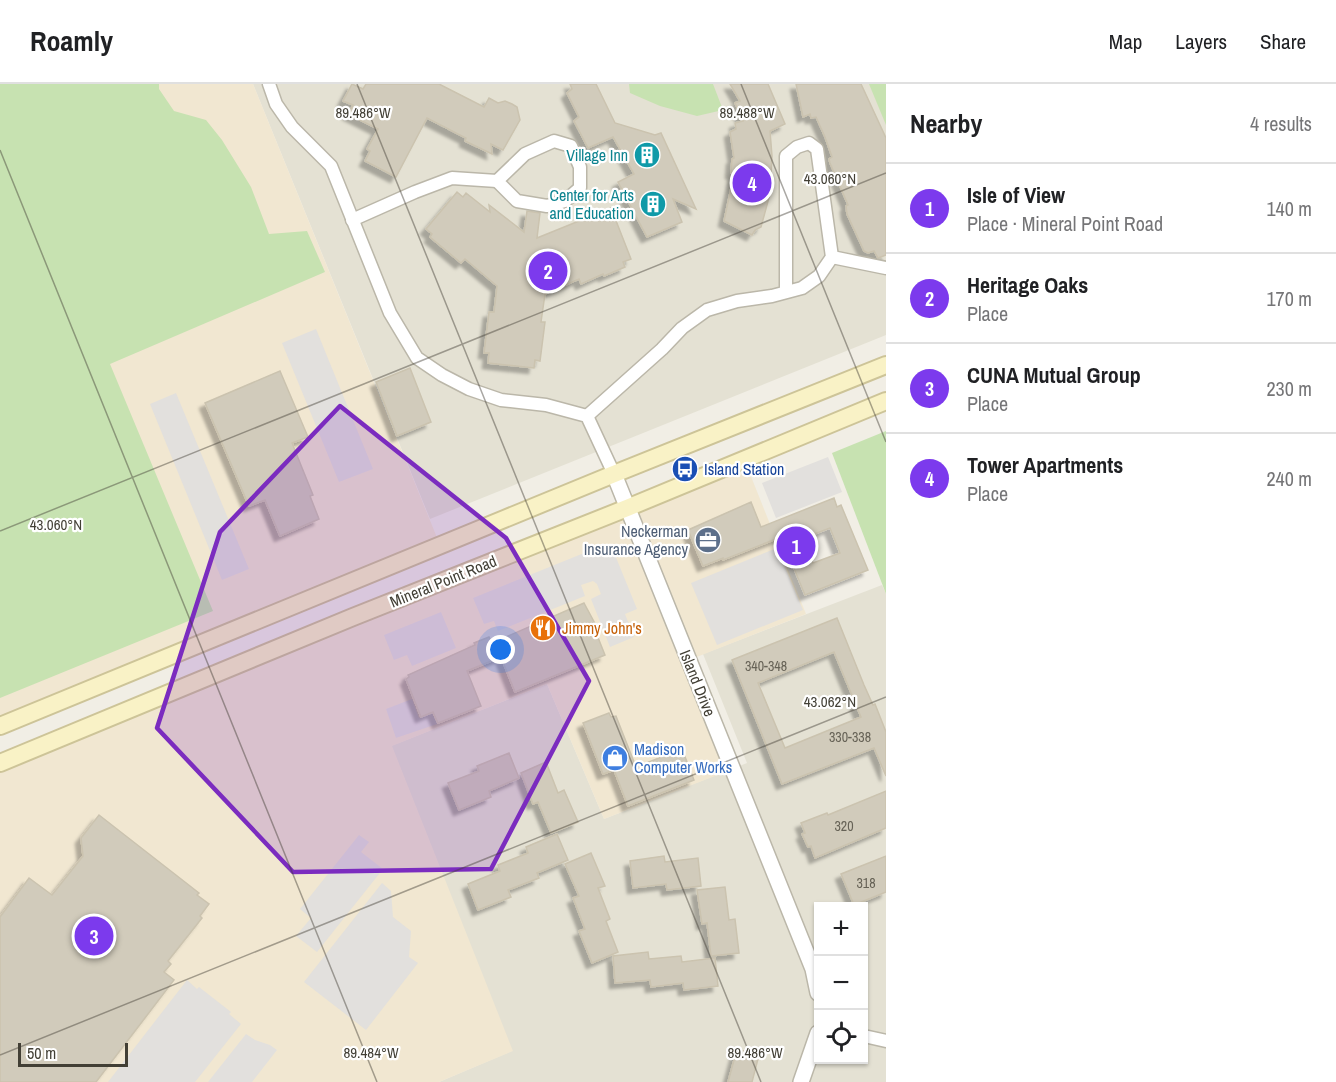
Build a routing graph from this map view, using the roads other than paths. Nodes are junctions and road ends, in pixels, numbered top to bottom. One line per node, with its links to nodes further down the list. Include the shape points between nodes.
1 (269, 84): 3 (street, via 276,104 292,127 331,166)
2 (497, 181): 2 (street, via 525,154 554,141 571,146 580,167 580,188 565,201 547,206 517,201); 3 (street, via 452,178)
3 (352, 220): 9 (street, via 390,313 417,358 469,389 501,400 546,405)
4 (832, 257): 5 (street); 6 (street, via 819,276 802,288); 6 (street, via 817,148 809,143 786,156)
5 (886, 268)
6 (786, 292): 9 (street, via 708,310 682,328)
7 (886, 365): 10 (main road, Mineral Point Road)
8 (886, 401): 11 (main road, Mineral Point Road)
9 (587, 417): 10 (street)
10 (614, 474): 11 (street, Island Drive); 12 (main road, Mineral Point Road)
11 (627, 508): 13 (main road, Mineral Point Road); 14 (street, Island Drive)
12 (0, 726)
13 (0, 764)
14 (814, 973)
15 (868, 1037): 16 (street)
16 (886, 1041)
17 (814, 1047): 18 (street)
18 (801, 1082)

